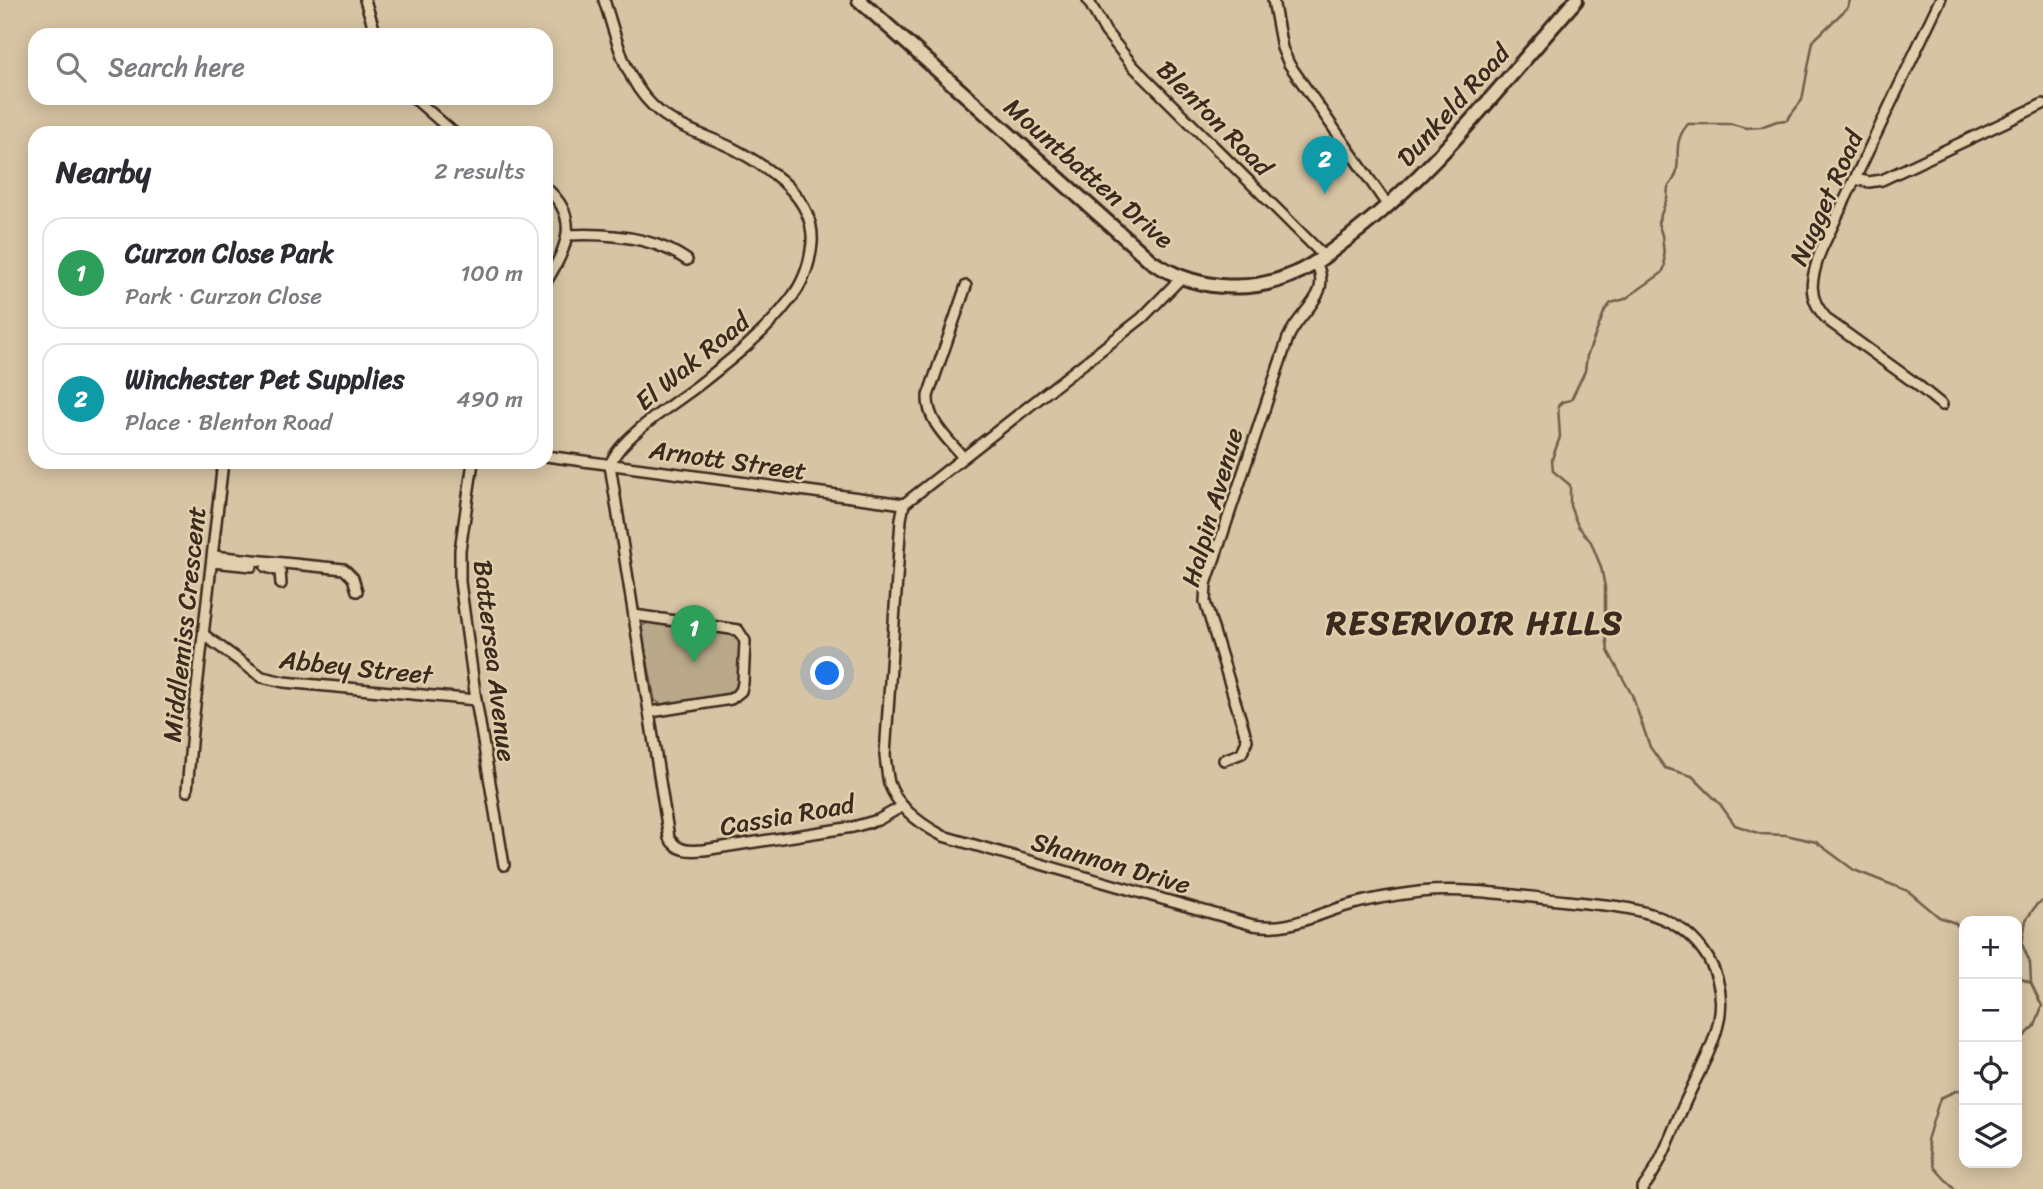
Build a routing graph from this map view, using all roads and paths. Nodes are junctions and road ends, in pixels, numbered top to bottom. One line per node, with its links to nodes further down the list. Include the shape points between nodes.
1 (365, 0): 8 (street)
2 (604, 0): 24 (street, El Wak Road, via 634,83 652,105 674,123 736,150 776,175 798,196 812,235 811,261 798,290 768,328 645,425)
3 (859, 0): 19 (main road, Mountbatten Drive, via 1151,261)
4 (1088, 0): 16 (street, Blenton Road, via 1133,66)
5 (1273, 0): 14 (street, via 1289,64)
6 (1576, 0): 14 (main road, Dunkeld Road, via 1416,181)
7 (1940, 0): 12 (street, Nugget Road)
8 (374, 28)
9 (2043, 104): 12 (street, via 1882,180)
10 (422, 105): 11 (street)
11 (446, 126)
12 (1856, 179): 21 (street, Nugget Road, via 1813,273 1815,302 1829,321)
13 (553, 194): 15 (street, via 566,211)
14 (1388, 206): 16 (main road, Mountbatten Drive)
15 (567, 235): 17 (street, via 626,237); 18 (street)
16 (1320, 259): 19 (main road, Mountbatten Drive, via 1295,274 1256,285 1222,286); 35 (street, Halpin Avenue, via 1322,285 1288,338 1206,584 1205,602 1247,740 1242,753)
17 (687, 260)
18 (553, 269)
19 (1181, 278): 22 (street, via 1142,318)
20 (966, 286): 22 (street, via 927,408)
21 (1942, 405)
22 (962, 456): 27 (street)
23 (553, 458): 24 (street, Arnott Street)
24 (610, 465): 27 (street, Arnott Street); 31 (street)
25 (222, 469): 28 (street, Middlemiss Crescent)
26 (472, 469): 33 (street, Battersea Avenue, via 460,582)
27 (904, 504): 37 (street, Shannon Drive, via 885,755 890,784)
28 (213, 559): 29 (street, via 276,568); 30 (street, via 344,569); 32 (street, Middlemiss Crescent)
29 (281, 584)
30 (357, 591)
31 (634, 615): 34 (street); 34 (street, via 738,629 745,641 743,683 736,696)
32 (204, 635): 33 (street, Abbey Street, via 262,677); 36 (street, Middlemiss Crescent)
33 (476, 700): 38 (street, Battersea Avenue)
34 (650, 712): 37 (street, Cassia Road, via 666,830 674,846 683,850 853,827)
35 (1224, 760)
36 (187, 791)
37 (903, 806): 39 (street, Shannon Drive, via 943,836 1264,927 1290,925 1380,897 1442,891 1629,907 1661,917 1688,933 1707,956 1719,986 1721,1011 1713,1042)
38 (504, 865)
39 (1642, 1189)

